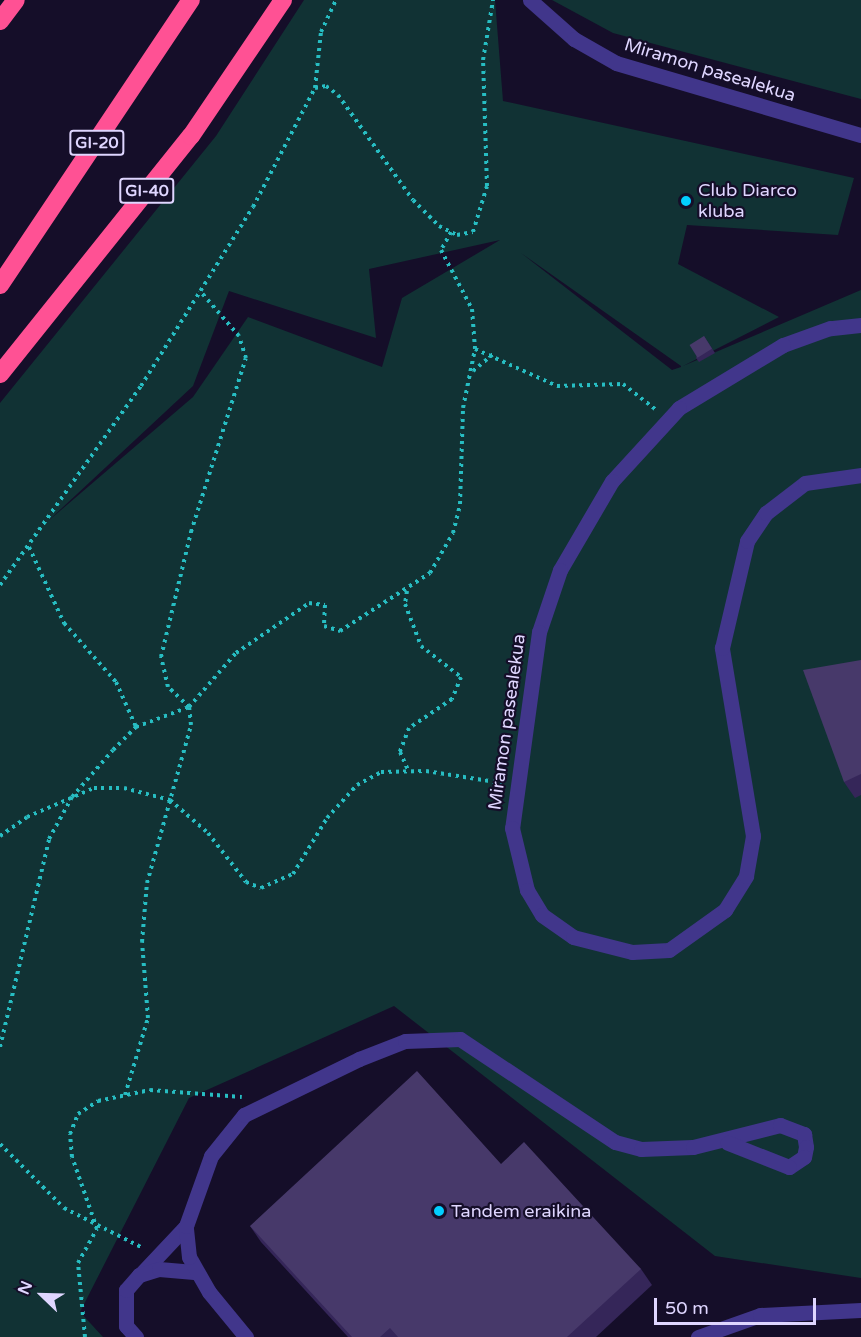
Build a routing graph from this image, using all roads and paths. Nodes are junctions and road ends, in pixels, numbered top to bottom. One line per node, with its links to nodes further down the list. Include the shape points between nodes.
1 (15, 0): 7 (highway)
2 (191, 0): 11 (highway, GI-20)
3 (283, 0): 16 (highway, GI-40, via 191,136)
4 (336, 0): 8 (path, via 321,32)
5 (493, 0): 10 (path, via 483,60 488,186 473,232)
6 (530, 0): 9 (street, Miramon pasealekua, via 574,39 615,63)
7 (0, 21)
8 (315, 88): 10 (path, via 326,86 338,95 413,200); 12 (path, via 273,172)
9 (861, 135)
10 (451, 232): 14 (path, via 441,250 472,309)
11 (0, 285)
12 (200, 291): 20 (path); 23 (path, via 239,336 246,358 191,532 161,657 168,687)
13 (861, 325): 18 (street, Miramon pasealekua, via 830,328 783,345 705,388)
14 (475, 349): 15 (path); 17 (path)
15 (494, 353): 17 (path, via 478,362); 18 (path, via 557,386 623,384 640,392)
16 (0, 374)
17 (469, 377): 22 (path, via 461,495 453,532 430,573)
18 (665, 421): 26 (street, Miramon pasealekua, via 612,481 560,570 539,632)
19 (861, 475): 26 (street, Miramon pasealekua, via 805,483 766,513 744,551 723,648 753,836 746,876 725,910 669,950 632,952 573,938 542,915 527,890 512,828)
20 (29, 546): 21 (path); 24 (path, via 58,614 116,682)
21 (0, 585)
22 (408, 590): 23 (path, via 334,632 324,626 324,605 309,603 236,652); 25 (path, via 405,604 421,646 461,677 452,699 409,728 400,752)
23 (189, 707): 24 (path); 28 (path, via 187,750)
24 (136, 727): 27 (path)
25 (408, 770): 26 (path); 28 (path, via 381,772 357,785 327,818 293,874 261,888 246,882 208,832)
26 (515, 784)
27 (72, 797): 28 (path, via 94,788 124,788); 29 (path); 30 (path, via 49,839)
28 (171, 800): 31 (path, via 147,883 142,942 148,1018)
29 (0, 836)
30 (0, 1047)
31 (125, 1095): 32 (path, via 150,1090 227,1093); 36 (path, via 98,1101 78,1114 70,1134 72,1157)
32 (263, 1102): 33 (street, via 405,1041 438,1036 484,1052 615,1142 641,1149); 35 (street, via 222,1136)
33 (728, 1143): 33 (street, via 789,1167 804,1157 806,1147 804,1134 780,1125)
34 (0, 1144): 36 (path, via 34,1183)
35 (186, 1226): 37 (street); 38 (street)
36 (97, 1229): 37 (path); 41 (path, via 78,1263)
37 (159, 1254): 39 (street)
38 (194, 1272): 39 (street, via 171,1267); 43 (street)
39 (139, 1275): 42 (street, via 123,1303 126,1326)
40 (861, 1310): 44 (street, via 760,1315)
41 (86, 1337)
42 (136, 1337)
43 (246, 1337)
44 (698, 1337)

